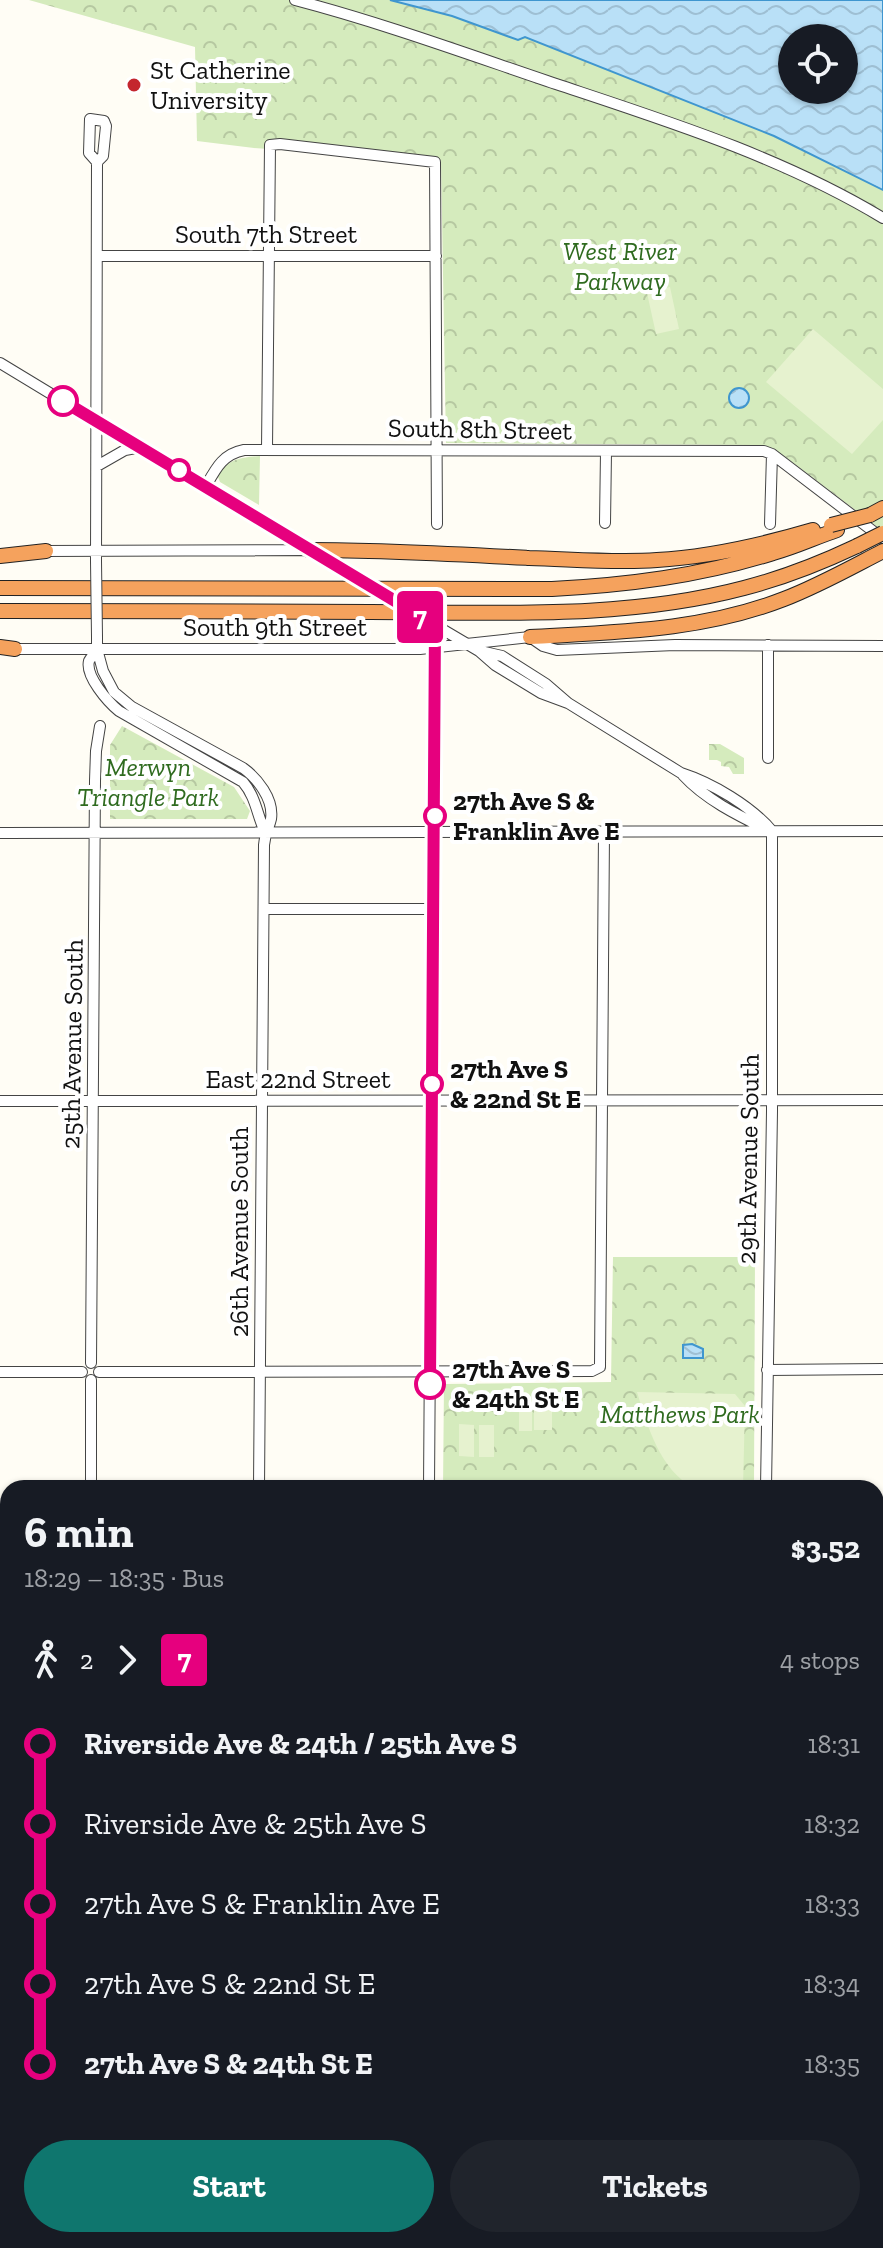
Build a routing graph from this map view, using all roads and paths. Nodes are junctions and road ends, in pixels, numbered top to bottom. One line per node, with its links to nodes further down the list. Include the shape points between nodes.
1 (295, 0): 3 (street, via 747,151)
2 (97, 162): 5 (street)
3 (883, 218)
4 (268, 255): 5 (street, South 7th Street); 6 (street, South 7th Street); 6 (street, via 270,145 280,144 435,162); 10 (street)
5 (97, 256): 8 (street)
6 (436, 256): 11 (street)
7 (0, 363): 8 (street)
8 (97, 421): 9 (street); 14 (street)
9 (141, 447): 14 (street); 15 (street)
10 (267, 449): 11 (street, South 8th Street); 15 (street, South 8th Street, via 225,457)
11 (435, 450): 12 (street, South 8th Street); 18 (street)
12 (606, 452): 13 (street, South 8th Street); 17 (street)
13 (772, 454): 19 (street); 21 (street)
14 (97, 466): 26 (street)
15 (206, 486): 22 (street)
16 (878, 511): 20 (highway, bridge)
17 (605, 523)
18 (437, 524)
19 (770, 524)
20 (834, 527): 22 (highway, via 658,560); 27 (highway, via 774,553 613,586)
21 (883, 536): 28 (highway, bridge, via 743,589 617,609)
22 (309, 550): 26 (street); 29 (street, bridge)
23 (46, 551): 24 (highway); 26 (street)
24 (0, 554)
25 (877, 554): 30 (highway, via 791,597 717,619 650,630)
26 (96, 555): 31 (street, bridge)
27 (0, 588)
28 (0, 611)
29 (434, 629): 32 (street); 35 (street)
30 (530, 637): 32 (street, South 9th Street); 33 (street, South 9th Street, via 557,650)
31 (97, 643): 35 (street, South 9th Street); 36 (street, South 9th Street); 41 (street, 26th Avenue South, via 89,660 105,700 243,782)
32 (467, 644): 35 (street, South 9th Street); 39 (street, via 502,656 681,773 694,787)
33 (768, 645): 34 (street, South 9th Street); 38 (street)
34 (883, 646)
35 (434, 647): 42 (street)
36 (5, 648)
37 (100, 726): 45 (street, 25th Avenue South)
38 (768, 758)
39 (772, 831): 40 (street); 43 (street); 48 (street, 29th Avenue South)
40 (883, 831)
41 (265, 832): 42 (street); 45 (street); 46 (street, 26th Avenue South)
42 (434, 832): 43 (street); 47 (street)
43 (604, 832): 54 (street)
44 (0, 833): 45 (street)
45 (95, 833): 51 (street, 25th Avenue South)
46 (264, 909): 47 (street); 52 (street, 26th Avenue South)
47 (432, 909): 53 (street)
48 (772, 1100): 49 (street, East 22nd Street); 54 (street, East 22nd Street); 56 (street, 29th Avenue South)
49 (883, 1100)
50 (0, 1101): 51 (street, East 22nd Street)
51 (94, 1101): 52 (street, East 22nd Street); 59 (street, 25th Avenue South)
52 (262, 1101): 53 (street, East 22nd Street); 60 (street, 26th Avenue South)
53 (432, 1101): 54 (street, East 22nd Street); 57 (street)
54 (602, 1101): 57 (street, via 600,1367)
55 (883, 1369): 56 (street)
56 (767, 1370): 64 (street, 29th Avenue South)
57 (430, 1371): 60 (street); 63 (street)
58 (0, 1372): 59 (street)
59 (91, 1372): 60 (street); 61 (street, 25th Avenue South)
60 (260, 1372): 62 (street, 26th Avenue South)
61 (91, 1480)
62 (259, 1480)
63 (429, 1480)
64 (766, 1480)

